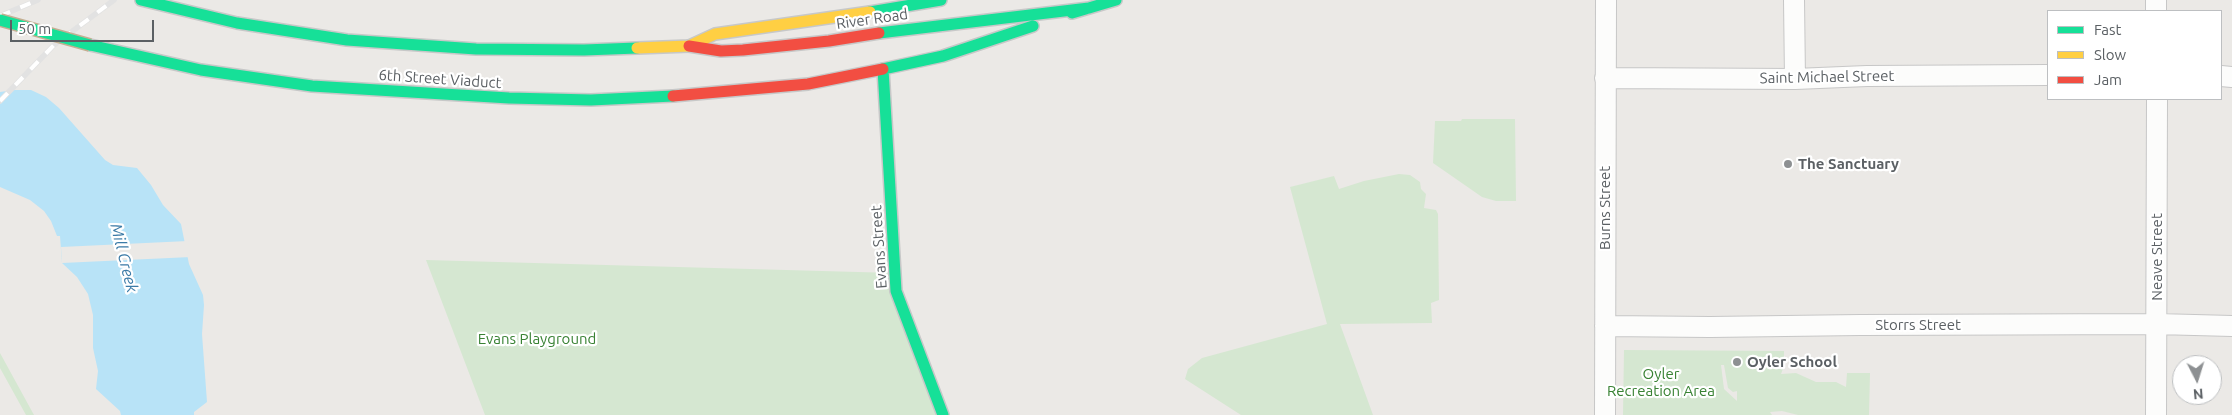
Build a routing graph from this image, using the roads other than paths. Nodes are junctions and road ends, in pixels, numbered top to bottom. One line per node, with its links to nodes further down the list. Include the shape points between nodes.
1 (141, 0): 8 (main road, via 237,23 347,40 476,49 584,50)
2 (942, 0): 8 (main road, via 715,34)
3 (1116, 0): 6 (main road, River Road)
4 (1606, 0): 11 (street, Burns Street)
5 (1794, 0): 12 (street)
6 (1088, 8): 8 (main road, River Road, via 743,50 721,51); 9 (main road, River Road, via 943,56)
7 (0, 20): 9 (main road, 6th Street Viaduct, bridge, via 90,45 201,70 312,86 509,98 591,100 672,96 808,84)
8 (689, 46)
9 (882, 69): 17 (main road, Evans Street, via 896,291)
10 (2047, 76): 12 (street, Saint Michael Street)
11 (1605, 78): 12 (street, Saint Michael Street); 15 (street, Burns Street)
12 (1795, 79)
13 (2157, 100): 14 (street, Neave Street)
14 (2157, 324): 15 (street, Storrs Street); 16 (street, Storrs Street); 19 (street, Neave Street)
15 (1605, 326): 18 (street, Burns Street)
16 (2232, 326)
17 (943, 415)
18 (1605, 415)
19 (2156, 415)

